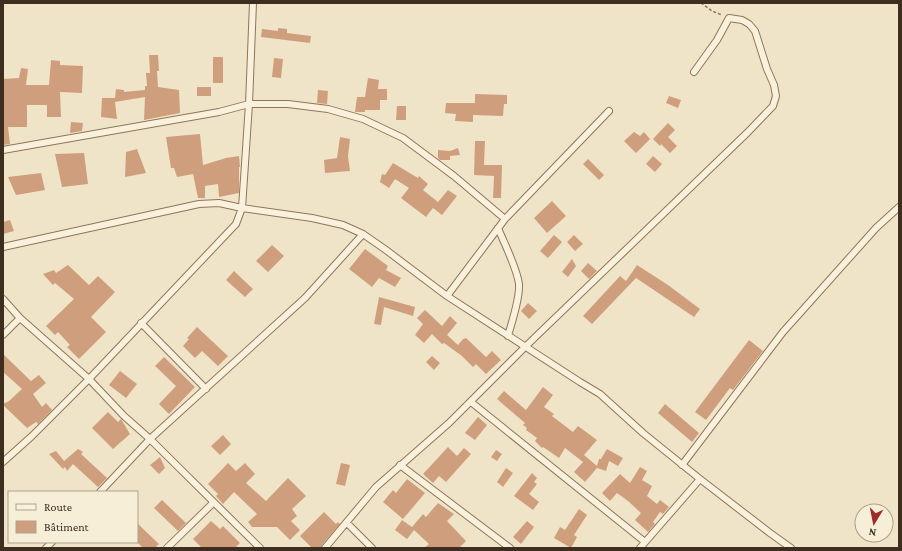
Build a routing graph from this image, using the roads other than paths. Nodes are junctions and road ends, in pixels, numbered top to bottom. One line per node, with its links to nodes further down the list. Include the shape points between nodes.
1 (253, 3): 3 (street)
2 (694, 72): 18 (street, via 729,18 745,22 755,31 774,85 776,96 773,106)
3 (249, 104): 5 (street, via 219,112); 7 (street); 8 (street, via 288,104 328,109 363,119 403,138)
4 (609, 111): 8 (street)
5 (3, 150)
6 (899, 207): 24 (street, via 876,228 783,332)
7 (242, 208): 10 (street, via 312,218 344,225); 11 (street, via 219,203 199,204); 15 (street, via 236,224)
8 (505, 219): 9 (street)
9 (498, 228): 12 (street); 17 (street, via 519,285)
10 (363, 234): 12 (street); 20 (street, via 305,298)
11 (3, 247)
12 (447, 296): 17 (street)
13 (3, 299): 14 (street)
14 (20, 318): 16 (street); 19 (street)
15 (141, 323): 19 (street); 20 (street)
16 (3, 335)
17 (508, 336): 18 (street)
18 (525, 347): 21 (street); 24 (street, via 600,394)
19 (89, 379): 22 (street); 23 (street)
20 (206, 389): 22 (street)
21 (471, 402): 25 (street); 30 (street)
22 (150, 439): 27 (street); 28 (street)
23 (3, 462)
24 (682, 465): 26 (street)
25 (400, 466): 29 (street, via 376,487); 35 (street)
26 (700, 479): 30 (street); 37 (street)
27 (101, 491)
28 (213, 503): 31 (street); 32 (street)
29 (347, 523): 33 (street); 34 (street)
30 (645, 542): 36 (street)
31 (167, 548)
32 (260, 548)
33 (325, 548)
34 (372, 548)
35 (510, 548)
36 (640, 548)
37 (791, 548)

